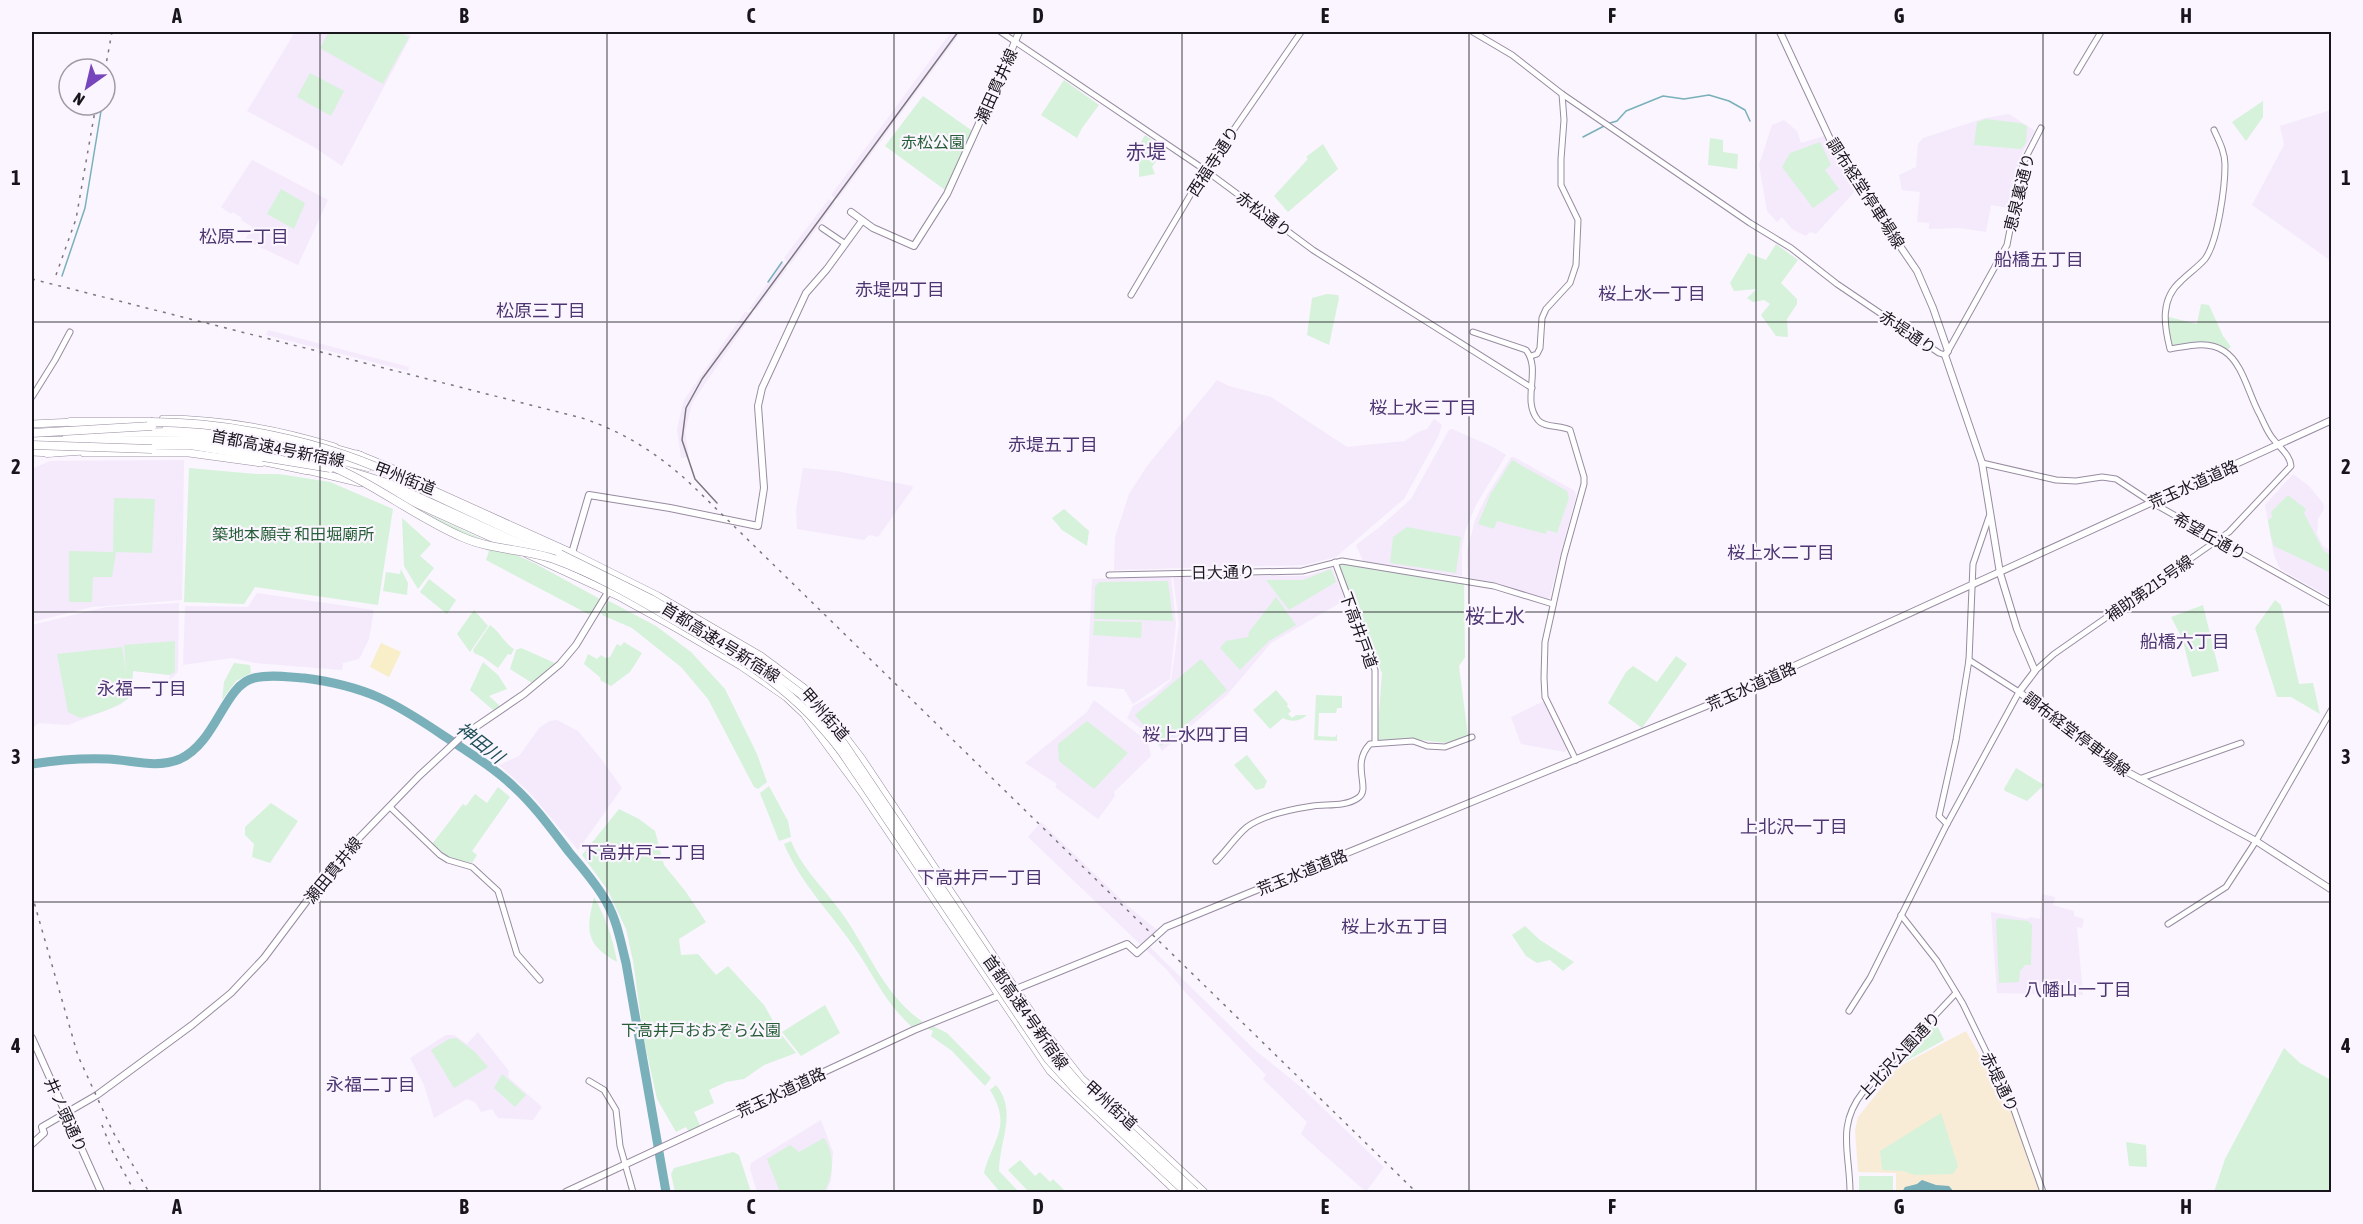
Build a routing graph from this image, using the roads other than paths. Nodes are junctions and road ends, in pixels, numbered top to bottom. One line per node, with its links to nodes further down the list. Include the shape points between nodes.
1 (1001, 32): 7 (street, 赤松通り)
2 (1019, 32): 7 (main road, 瀬田貫井線)
3 (1301, 32): 12 (street, 西福寺通り)
4 (1473, 32): 9 (street, 赤堤通り, via 1512,55)
5 (1780, 32): 20 (main road, 調布経堂停車場線, via 1836,152 1917,271 1934,308)
6 (2101, 32): 8 (street)
7 (1016, 42): 12 (street, 赤松通り); 14 (main road, 瀬田貫井線, via 946,194 914,246)
8 (2077, 72)
9 (1562, 94): 20 (street, 赤堤通り, via 1939,353); 21 (street, via 1561,185 1578,220 1576,265 1570,283 1546,309 1540,348)
10 (2041, 128): 20 (street, 恵泉裏通り, via 2023,163 2007,245)
11 (2214, 130): 29 (street, via 2225,165 2214,238 2205,258 2171,292 2164,315 2168,340 2170,349 2202,344 2216,347 2235,360 2253,403)
12 (1205, 171): 17 (street, 西福寺通り); 22 (street, 赤松通り, via 1322,256)
13 (851, 212): 14 (main road)
14 (862, 221): 16 (main road)
15 (822, 228): 16 (street)
16 (844, 243): 43 (main road, via 806,293 759,399 764,489 758,526 589,495)
17 (1131, 295)
18 (70, 332): 23 (street)
19 (1473, 332): 21 (street, via 1526,350)
20 (1947, 353): 34 (main road, 赤堤通り)
21 (1531, 356): 22 (street)
22 (1532, 388): 51 (street, via 1538,421 1570,430 1584,477)
23 (32, 396)
24 (2331, 420): 29 (main road, 荒玉水道道路)
25 (70, 422): 26 (highway); 32 (highway, via 216,422 287,433); 37 (highway, bridge, via 216,425 288,440 371,464)
26 (32, 424)
27 (32, 432): 32 (highway, bridge, via 172,426 306,442); 37 (highway, 首都高速4号新宿線, bridge, via 211,435 350,462); 38 (highway, 甲州街道, via 171,428 230,434 350,458)
28 (32, 444): 33 (highway, 首都高速4号新宿線, bridge, via 190,440); 35 (highway, bridge, via 190,449); 39 (highway, 甲州街道, via 210,446 335,472)
29 (2279, 444): 40 (main road, 荒玉水道道路); 42 (street, 補助第215号線, via 2291,466)
30 (32, 452): 31 (highway)
31 (47, 453): 35 (highway, via 189,453); 36 (highway, bridge, via 171,445 211,448 326,466)
32 (361, 456): 38 (highway, via 406,473)
33 (326, 464): 36 (highway, bridge); 44 (highway, 首都高速4号新宿線, bridge, via 387,483)
34 (1982, 464): 40 (street, 希望丘通り, via 2056,480 2116,479); 41 (main road, 赤堤通り)
35 (306, 470): 39 (highway, via 339,476)
36 (365, 481): 44 (highway, bridge, via 427,521 463,538)
37 (419, 488): 88 (highway, 首都高速4号新宿線, bridge, via 643,594 746,654 801,694 846,747 1053,1054 1080,1085)
38 (434, 489): 43 (highway, 甲州街道)
39 (403, 498): 50 (highway, 甲州街道)
40 (2151, 502): 42 (street, 希望丘通り); 46 (main road, 荒玉水道道路)
41 (1991, 511): 46 (main road, 調布経堂停車場線); 49 (street, via 1975,556)
42 (2218, 540): 52 (street, 希望丘通り); 54 (street, 補助第215号線)
43 (572, 553): 47 (highway, 甲州街道)
44 (557, 560): 87 (highway, 首都高速4号新宿線, bridge, via 632,596 743,660 811,714 842,752 1048,1059)
45 (1335, 562): 48 (street, 日大通り, via 1302,571); 51 (street, via 1494,586); 58 (street, 下高井戸道, via 1375,670)
46 (2000, 573): 49 (main road, 荒玉水道道路); 54 (main road, 調布経堂停車場線)
47 (617, 575): 50 (main road, 瀬田貫井線); 70 (highway, 甲州街道, via 745,646 813,698 856,752)
48 (1109, 575)
49 (1971, 586): 53 (street); 60 (main road, 荒玉水道道路, via 1711,704)
50 (607, 594): 62 (main road, 瀬田貫井線, via 560,664 451,746); 72 (highway, 甲州街道, via 741,666 804,714 863,794)
51 (1553, 604): 60 (street, via 1544,653 1545,697)
52 (2331, 604)
53 (1969, 660): 55 (street); 63 (street, via 1941,801 1939,816)
54 (2035, 671): 55 (main road, 調布経堂停車場線)
55 (2019, 692): 61 (main road, 調布経堂停車場線, via 2103,757); 63 (street)
56 (2331, 709): 64 (street)
57 (1472, 737): 58 (street, via 1445,747 1413,741)
58 (1375, 742): 65 (street, via 1360,758 1360,797 1262,819 1246,828)
59 (2241, 743): 61 (street)
60 (1576, 760): 70 (main road, 荒玉水道道路, via 1175,923 1137,954 1127,944)
61 (2139, 779): 64 (main road, 調布経堂停車場線)
62 (390, 807): 69 (street, via 440,855 472,867 498,891 517,954); 80 (main road, 瀬田貫井線, via 321,882 270,950 231,993 153,1054)
63 (1947, 824): 67 (street)
64 (2256, 841): 66 (main road, 調布経堂停車場線); 68 (street, via 2226,887)
65 (1216, 861)
66 (2331, 890)
67 (1901, 915): 71 (street, 赤堤通り); 73 (street)
68 (2168, 924)
69 (540, 980)
70 (1016, 989): 74 (highway, 甲州街道)
71 (1956, 993): 90 (street, 上北沢公園通り, via 1852,1108 1845,1136); 91 (street, 赤堤通り, via 2013,1107)
72 (998, 996): 75 (highway, 甲州街道); 82 (main road, 荒玉水道道路, via 914,1030)
73 (1849, 1011)
74 (1039, 1024): 75 (highway); 77 (highway, 甲州街道)
75 (1023, 1035): 78 (highway, 甲州街道)
76 (32, 1038): 80 (main road, 井ノ頭通り)
77 (1054, 1046): 78 (highway); 89 (highway, 甲州街道, via 1092,1089)
78 (1040, 1057): 86 (highway, 甲州街道, via 1068,1091)
79 (589, 1081): 82 (street, via 604,1090 616,1110)
80 (66, 1114): 81 (main road, 瀬田貫井線, via 42,1127 44,1133); 83 (main road, 井ノ頭通り)
81 (32, 1144)
82 (627, 1164): 84 (main road, 荒玉水道道路); 85 (street)
83 (100, 1192)
84 (566, 1192)
85 (633, 1192)
86 (1177, 1192)
87 (1186, 1192)
88 (1195, 1192)
89 (1204, 1192)
90 (1850, 1192)
91 (2043, 1192)

